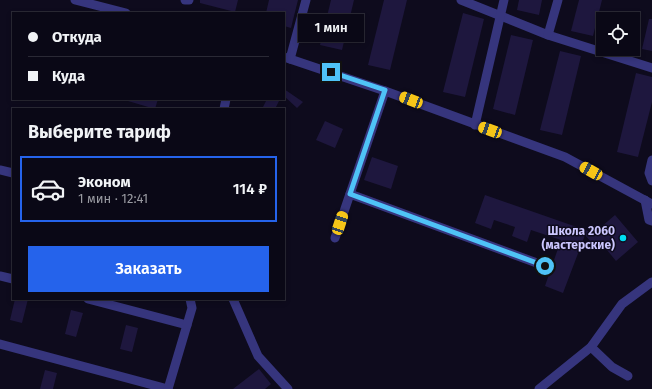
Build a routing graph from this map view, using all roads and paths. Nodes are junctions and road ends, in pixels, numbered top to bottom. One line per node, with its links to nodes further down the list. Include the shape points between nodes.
1 (75, 0): 8 (street)
2 (185, 0): 3 (street)
3 (188, 0)
4 (306, 0): 11 (street)
5 (461, 0): 9 (street)
6 (504, 0): 9 (street)
7 (558, 0): 10 (street)
8 (122, 12)
9 (500, 17): 10 (street); 14 (street)
10 (548, 35): 12 (street)
11 (287, 58): 13 (street)
12 (652, 68)
13 (385, 90): 14 (street); 19 (street)
14 (476, 125): 20 (street, via 565,157)
15 (652, 160): 18 (street, via 648,173)
16 (0, 170): 17 (street)
17 (12, 173)
18 (652, 181)
19 (350, 194): 22 (street); 23 (street)
20 (648, 202): 21 (street, via 649,220)
21 (652, 221)
22 (335, 238)
23 (545, 266)
24 (0, 276): 25 (street)
25 (12, 279)
26 (652, 282): 32 (street, via 622,304)
27 (92, 300): 30 (street)
28 (190, 300): 30 (street, via 192,308)
29 (233, 300): 35 (street, via 258,356)
30 (187, 325): 34 (street)
31 (0, 344): 34 (street)
32 (591, 347): 33 (street, via 612,367); 36 (street)
33 (628, 376)
34 (168, 389)
35 (288, 389)
36 (539, 389)

